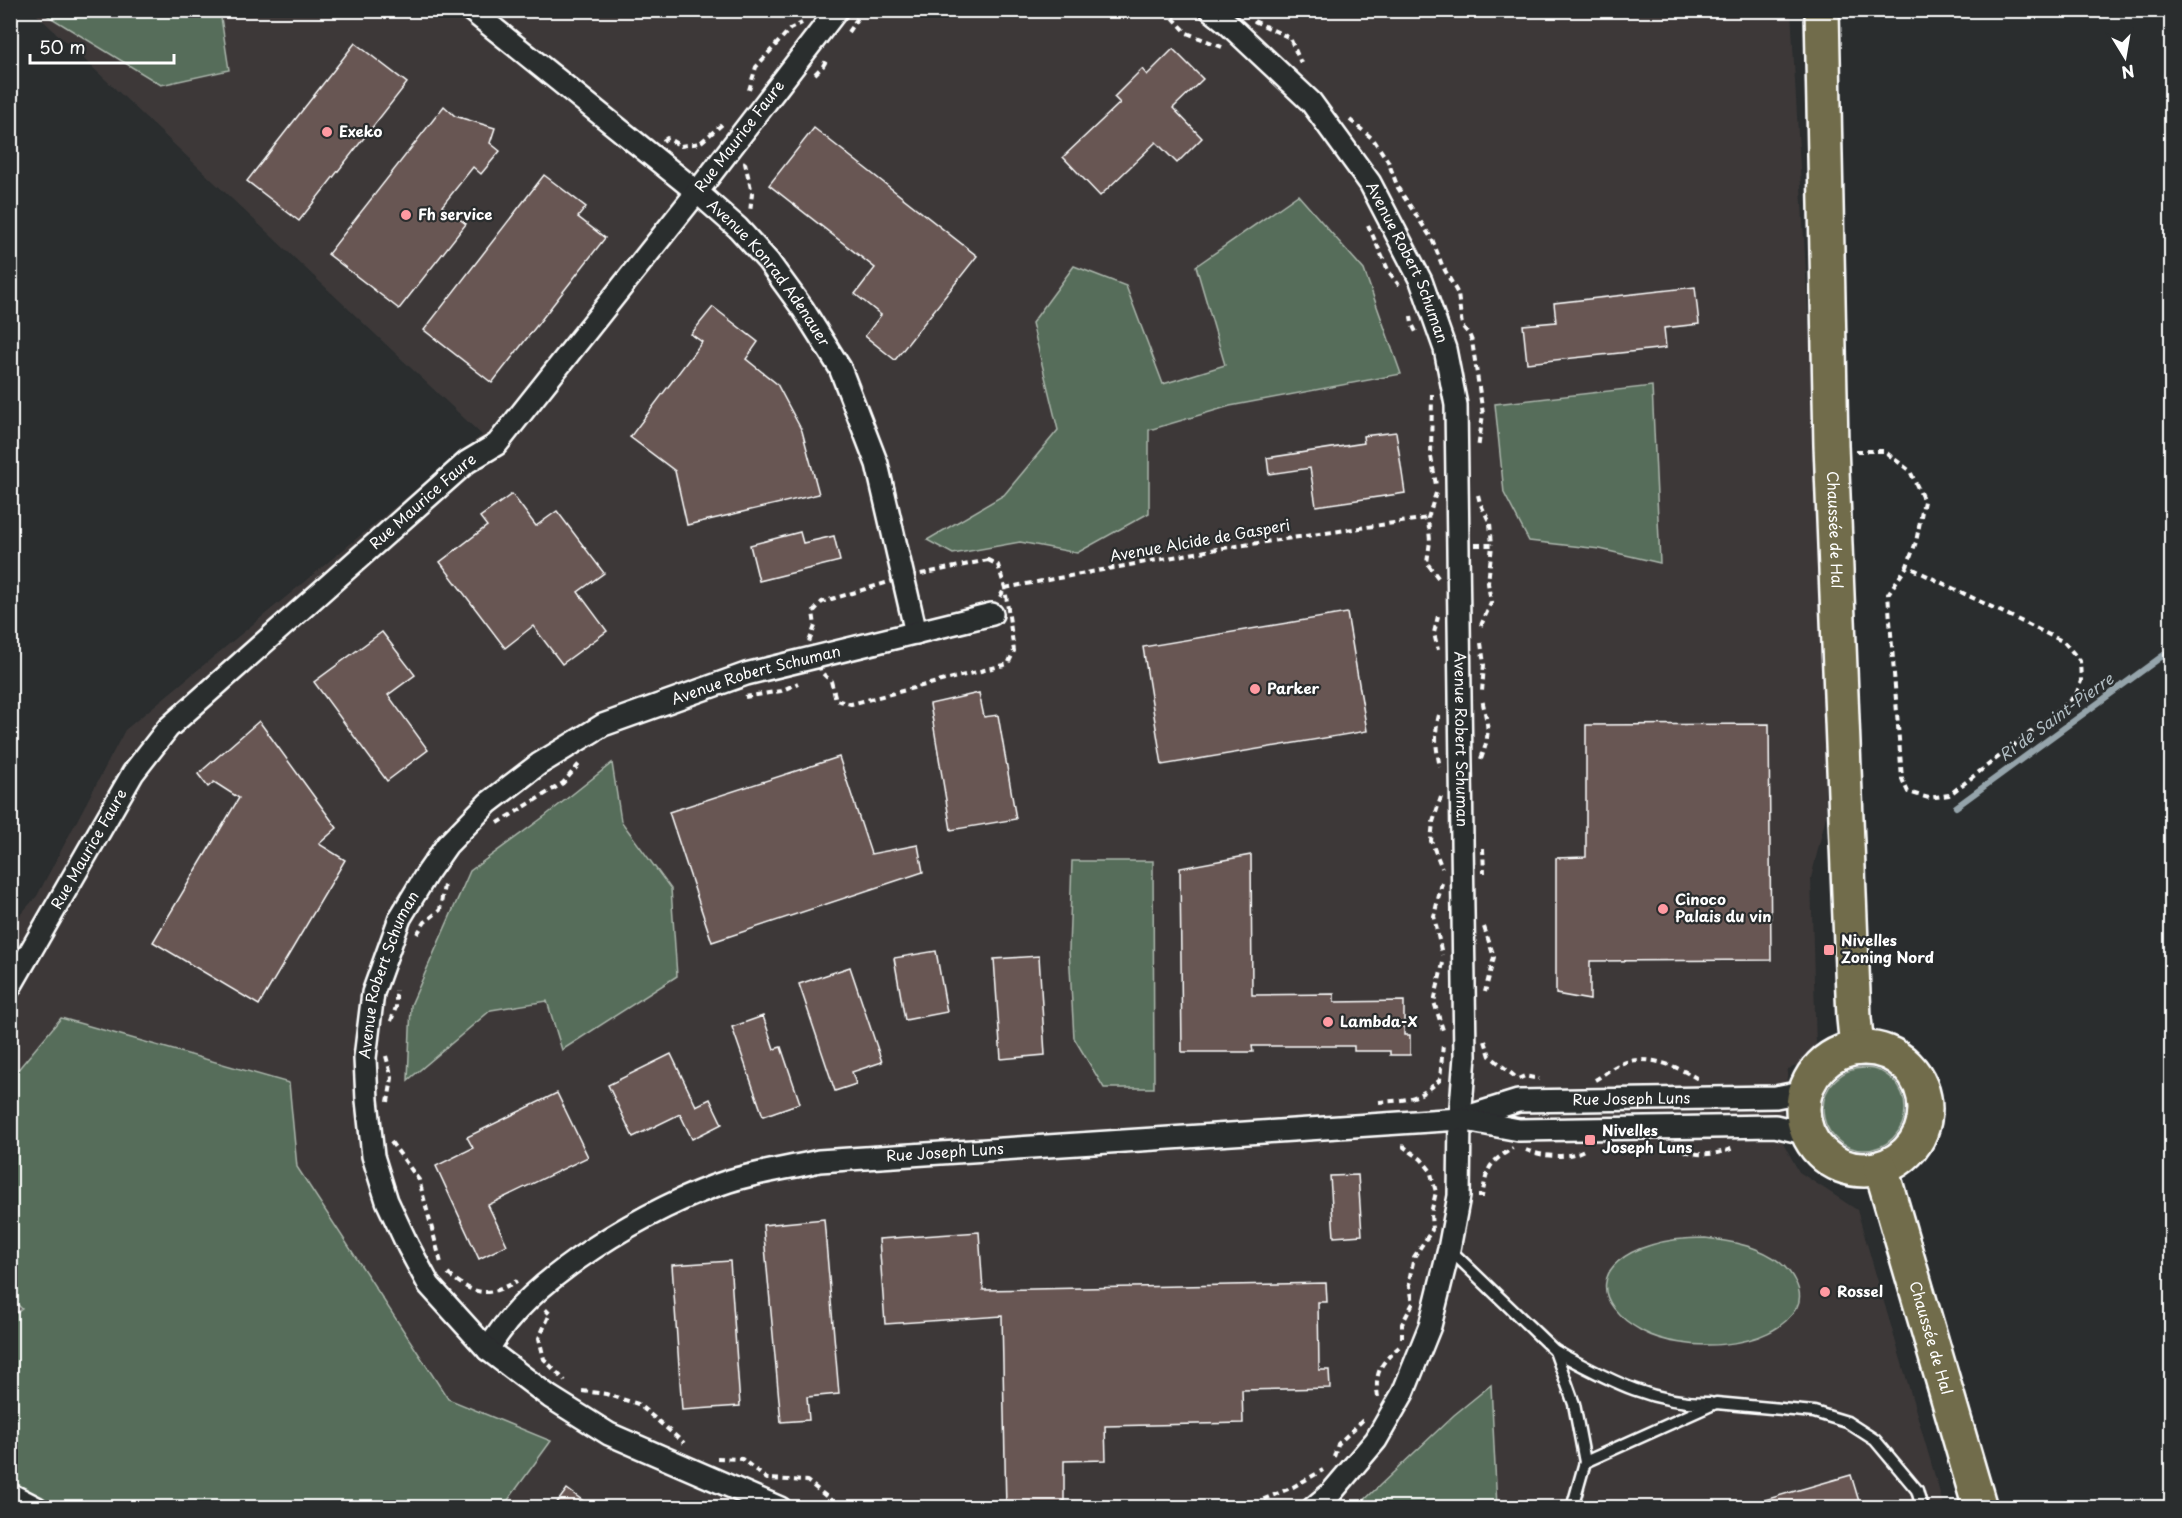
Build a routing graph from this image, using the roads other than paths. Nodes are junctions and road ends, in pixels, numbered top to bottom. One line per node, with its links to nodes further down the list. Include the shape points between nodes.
1 (837, 10): 5 (street, Rue Maurice Faure)
2 (1211, 10): 11 (street, Avenue Robert Schuman, via 1311,102 1370,183 1421,281 1445,350 1456,405 1459,544 1465,1056)
3 (1822, 10): 9 (main road, Chaussée de Hal, via 1831,451)
4 (473, 11): 5 (street, Avenue Konrad Adenauer)
5 (697, 192): 7 (street, Avenue Konrad Adenauer, via 768,261 840,368 876,464); 8 (street, Rue Maurice Faure, via 497,444 467,462 168,728 133,773)
6 (992, 614): 7 (street, Avenue Robert Schuman)
7 (916, 633): 15 (street, Avenue Robert Schuman, via 746,674 603,725 539,764 488,803 447,845 400,918 373,993 365,1058 373,1156 387,1201 429,1285)
8 (10, 987)
9 (1857, 1048): 10 (main road, via 1838,1054 1821,1066); 13 (main road, via 1886,1052 1903,1062 1923,1091 1923,1129 1899,1160)
10 (1806, 1091): 11 (street, Rue Joseph Luns, via 1776,1097 1518,1101); 12 (main road, via 1803,1107)
11 (1460, 1119): 12 (street, Rue Joseph Luns, via 1519,1130 1775,1126); 14 (street, Avenue Robert Schuman, via 1460,1182); 15 (street, Rue Joseph Luns, via 819,1161 729,1181 661,1209 582,1255 532,1296 495,1336)
12 (1808, 1134): 13 (main road, via 1823,1155 1836,1164 1866,1171)
13 (1881, 1168): 25 (main road, Chaussée de Hal)
14 (1449, 1249): 16 (lane); 22 (street, Avenue Robert Schuman, via 1430,1326 1403,1393 1376,1440 1332,1493)
15 (488, 1350): 21 (street, Avenue Robert Schuman, via 550,1397 609,1434)
16 (1556, 1351): 17 (lane, via 1620,1385 1657,1398); 18 (lane, via 1574,1404)
17 (1716, 1403): 18 (lane); 24 (lane, via 1814,1412 1847,1422 1875,1440 1917,1490)
18 (1585, 1462): 23 (lane)
19 (12, 1495): 20 (street)
20 (38, 1508)
21 (780, 1508)
22 (1314, 1508)
23 (1572, 1508)
24 (1922, 1508)
25 (1980, 1508)

